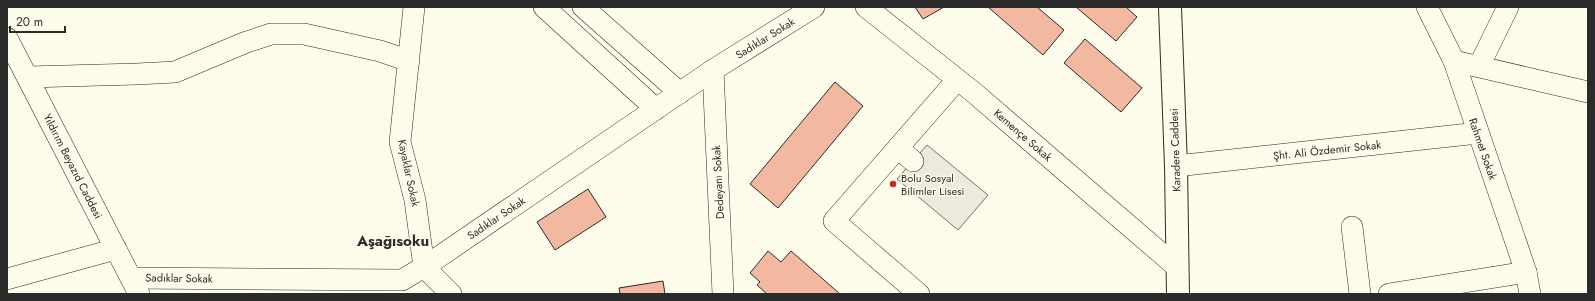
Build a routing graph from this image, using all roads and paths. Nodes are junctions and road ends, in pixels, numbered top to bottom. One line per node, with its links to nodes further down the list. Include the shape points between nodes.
1 (414, 7): 10 (street, Kayaklar Sokak)
2 (544, 7): 18 (street)
3 (583, 7): 17 (street)
4 (814, 7): 13 (street, Sadıklar Sokak)
5 (866, 7): 15 (street, Kemençe Sokak)
6 (1170, 7): 20 (main road, Karadere Caddesi)
7 (1427, 7): 11 (street, Rahmet Sokak)
8 (1508, 7): 12 (street)
9 (7, 38): 14 (street, Yıldırım Beyazıd Caddesi)
10 (409, 60): 14 (street, via 304,34 271,34 175,72); 23 (street, Kayaklar Sokak, via 400,142 415,200)
11 (1454, 60): 12 (street); 19 (street, Rahmet Sokak)
12 (1479, 66): 16 (street)
13 (712, 70): 17 (street, Sadıklar Sokak); 29 (street, Dedeyanı Sokak)
14 (28, 77): 22 (street, Yıldırım Beyazıd Caddesi)
15 (957, 80): 24 (street, Kemençe Sokak); 30 (street, via 905,154 834,222)
16 (1586, 87)
17 (680, 93): 18 (street, Sadıklar Sokak)
18 (656, 109): 23 (street, Sadıklar Sokak)
19 (1478, 133): 20 (street, Şht. Ali Özdemir Sokak); 25 (street, Rahmet Sokak)
20 (1176, 166): 24 (main road, Karadere Caddesi)
21 (1352, 227): 32 (street)
22 (116, 249): 26 (street); 27 (street, Yıldırım Beyazıd Caddesi)
23 (424, 267): 27 (street, Sadıklar Sokak, via 402,280); 28 (street)
24 (1177, 267): 31 (main road, Karadere Caddesi)
25 (1526, 272): 33 (street); 34 (street, Rahmet Sokak)
26 (7, 279)
27 (136, 286)
28 (451, 294)
29 (723, 294)
30 (919, 294)
31 (1178, 294)
32 (1360, 294)
33 (1388, 294)
34 (1530, 294)

